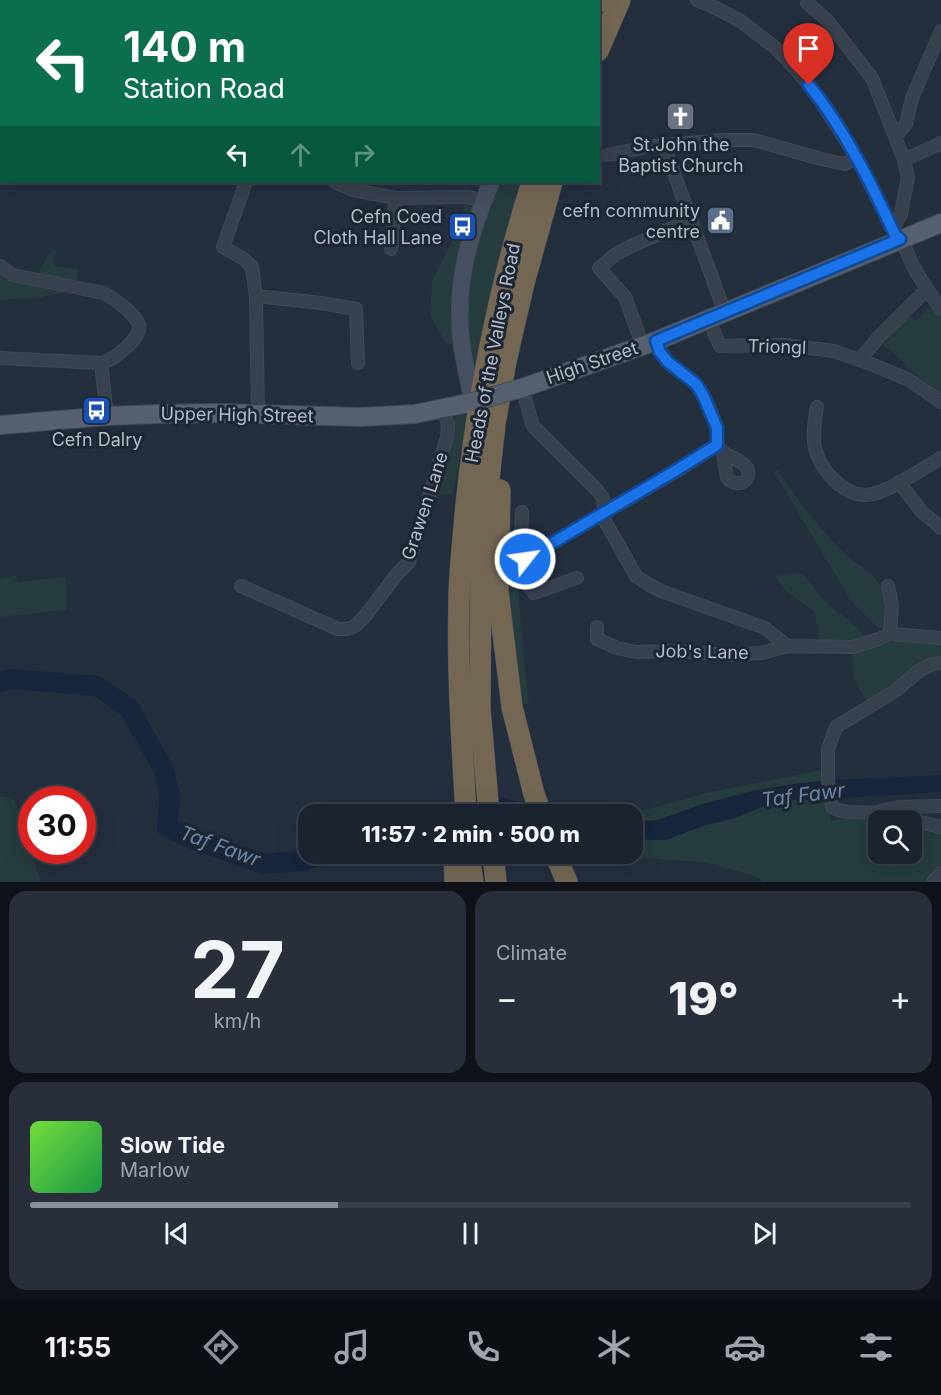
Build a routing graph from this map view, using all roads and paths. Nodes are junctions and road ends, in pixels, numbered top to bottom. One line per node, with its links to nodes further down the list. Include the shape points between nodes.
1 (620, 0): 5 (highway)
2 (697, 0): 10 (street, via 742,22 777,49 817,96)
3 (807, 3): 6 (street, via 827,20 872,78)
4 (941, 31): 6 (street, via 912,98 906,124)
5 (600, 46)
6 (895, 137): 11 (street)
7 (941, 143): 11 (street)
8 (663, 146): 9 (street); 10 (street, via 754,140 845,164); 19 (street)
9 (607, 155)
10 (857, 158): 21 (street)
11 (904, 160): 21 (street, via 908,177)
12 (246, 183): 25 (street, via 223,247 252,267)
13 (337, 183): 17 (street)
14 (490, 183): 18 (street)
15 (532, 183): 56 (highway, Heads of the Valleys Road, via 500,297 469,476 459,599 451,616)
16 (552, 183): 40 (highway, Heads of the Valleys Road, via 524,283)
17 (396, 198): 18 (street); 22 (street)
18 (483, 200): 34 (street, via 460,282 459,321)
19 (691, 220): 27 (street); 28 (street, via 629,247 599,268 625,297)
20 (941, 223): 21 (main road, High Street)
21 (896, 234): 24 (street); 27 (main road, High Street)
22 (391, 249)
23 (0, 266): 31 (street, via 13,274 104,293 126,309 139,329 116,357)
24 (927, 289): 26 (street); 30 (street)
25 (256, 297): 32 (street, via 356,309); 38 (street)
26 (941, 309)
27 (717, 316): 28 (main road, High Street); 30 (street, Triongl, via 720,346 794,346 834,351)
28 (650, 343): 33 (main road, High Street); 45 (street, via 696,384 717,428 720,448)
29 (0, 358): 31 (street)
30 (861, 360): 35 (street, Triongl, via 922,387)
31 (101, 363): 39 (street)
32 (358, 363)
33 (524, 390): 34 (main road, High Street, bridge); 45 (street, via 533,426 596,489 603,498)
34 (472, 400): 37 (main road, Upper High Street)
35 (941, 402)
36 (817, 407): 43 (street, via 815,448 835,480 856,494 866,495)
37 (443, 408): 38 (main road, Upper High Street, via 360,417); 49 (street, Grawen Lane, via 447,437 409,562 355,626 341,630)
38 (258, 414): 39 (main road, Upper High Street)
39 (107, 416): 41 (main road, Upper High Street)
40 (495, 424): 56 (highway, Heads of the Valleys Road); 60 (highway, via 502,443 498,592 513,707)
41 (0, 425)
42 (941, 458): 43 (street)
43 (899, 482): 46 (street, via 921,511)
44 (522, 512): 47 (street)
45 (603, 513): 47 (street); 54 (street, via 636,576 661,591 765,628)
46 (941, 528)
47 (525, 559): 48 (street, via 518,572 534,593)
48 (577, 578)
49 (241, 586)
50 (888, 586): 52 (street)
51 (597, 627): 54 (street, Job's Lane, via 597,639 636,652 730,655)
52 (890, 634): 53 (street, Job's Lane); 54 (street, Job's Lane, via 852,647)
53 (941, 638)
54 (787, 646)
55 (941, 663): 63 (street, via 919,671 895,691 836,727 828,749 832,807 839,812)
56 (462, 678): 57 (highway); 58 (highway, Heads of the Valleys Road); 59 (highway, Heads of the Valleys Road, via 480,709)
57 (452, 804)
58 (466, 804)
59 (488, 804)
60 (538, 804)
61 (941, 806): 62 (street)
62 (883, 810)
63 (868, 812)
64 (922, 823): 65 (street)
65 (941, 827)
66 (454, 864): 71 (highway)
67 (470, 864): 72 (highway)
68 (494, 864): 73 (highway)
69 (559, 864): 74 (highway)
70 (941, 873): 75 (street)
71 (454, 882)
72 (473, 882)
73 (496, 882)
74 (567, 882)
75 (933, 882)

